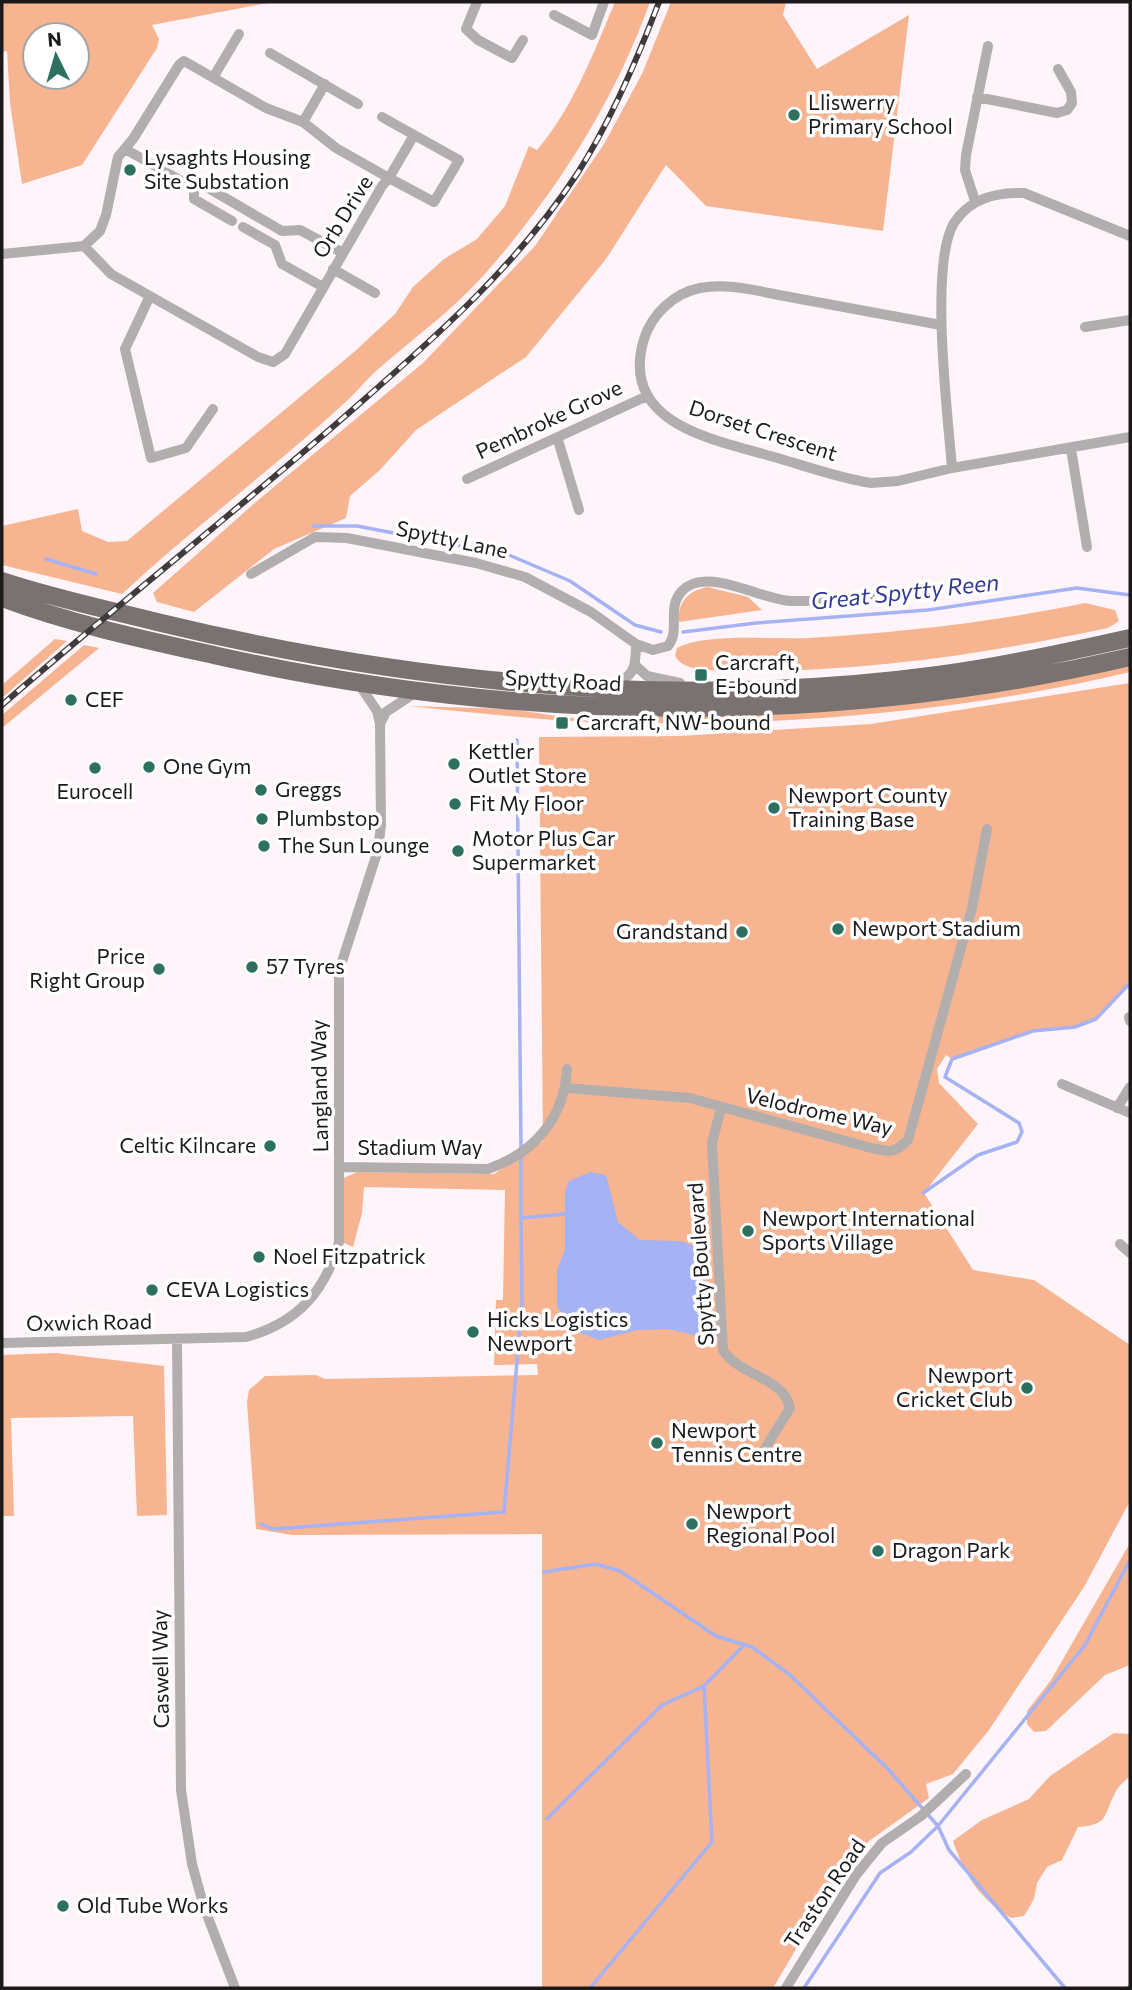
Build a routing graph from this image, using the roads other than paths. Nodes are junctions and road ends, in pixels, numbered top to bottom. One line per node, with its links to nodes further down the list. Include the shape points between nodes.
1 (477, 2): 5 (street, via 466,29 472,36 512,58)
2 (604, 2): 3 (street, via 592,34)
3 (554, 15)
4 (239, 34): 9 (street)
5 (523, 40)
6 (988, 46): 11 (street)
7 (270, 52): 10 (street)
8 (1058, 69): 11 (street, via 1071,92 1067,110 1057,113)
9 (214, 76): 14 (street, Orb Drive, via 266,108); 16 (street, Orb Drive, via 181,62)
10 (324, 84): 12 (street); 14 (street)
11 (977, 97): 19 (street, via 965,170)
12 (359, 104)
13 (382, 117): 15 (street)
14 (303, 122): 17 (street, Orb Drive, via 336,148)
15 (414, 135): 17 (street); 17 (street, via 458,160 434,202)
16 (125, 149): 18 (street); 23 (street, Orb Drive, via 114,170 100,231)
17 (389, 178): 24 (street, Orb Drive)
18 (194, 188): 20 (street, via 194,199); 24 (street, via 203,186 282,231 300,230)
19 (975, 201): 22 (street, via 1008,192 1024,193); 31 (street, via 954,224 946,249)
20 (232, 221)
21 (243, 227): 27 (street, via 275,245 282,264)
22 (1130, 236)
23 (84, 246): 25 (street); 29 (street, Orb Drive, via 111,274)
24 (343, 253): 26 (street, Orb Drive)
25 (2, 254)
26 (333, 269): 27 (street, Orb Drive); 28 (street)
27 (323, 287): 29 (street, Orb Drive, via 285,354 274,362)
28 (375, 293)
29 (149, 298): 34 (street, via 125,349 151,458 186,448)
30 (1130, 320): 32 (street)
31 (941, 325): 33 (street, via 740,288 703,287 683,292 654,319 641,352); 38 (street)
32 (1085, 327)
33 (647, 396): 36 (street, Pembroke Grove); 38 (street, Dorset Crescent, via 664,416 694,434 854,481 898,481)
34 (213, 409)
35 (1130, 437): 37 (street, Dorset Crescent)
36 (558, 440): 39 (street, Pembroke Grove); 40 (street)
37 (1071, 449): 38 (street, Dorset Crescent); 41 (street)
38 (952, 468)
39 (467, 479)
40 (579, 510)
41 (1087, 547)
42 (251, 574): 47 (street, Spytty Lane, via 315,537 347,538 476,563 533,580)
43 (2, 581): 51 (main road, Spytty Road, via 194,631 330,660)
44 (884, 595): 47 (street, via 789,601 701,581 686,587 676,599 668,646 653,650)
45 (2, 598): 50 (main road, Spytty Road, via 135,636)
46 (1130, 638): 52 (main road, Spytty Road, via 938,675)
47 (636, 644): 49 (street)
48 (1130, 657): 53 (main road, Spytty Road, via 1017,680 823,704 714,709 590,707)
49 (636, 666): 51 (street, via 618,682); 52 (street, via 655,679)
50 (359, 684): 53 (main road, Spytty Road); 54 (street, Langland Way)
51 (531, 684): 52 (main road, Spytty Road)
52 (720, 691)
53 (416, 692): 54 (street, via 386,712)
54 (380, 724): 63 (street, Langland Way, via 378,850 339,971)
55 (987, 829): 60 (street, Velodrome Way, via 972,908 908,1140 891,1153)
56 (567, 1069): 59 (street, Stadium Way)
57 (1062, 1084): 61 (street)
58 (1130, 1087): 61 (street)
59 (566, 1088): 60 (street, Velodrome Way, via 690,1098); 63 (street, Stadium Way, via 547,1130 527,1150 497,1166)
60 (721, 1108): 68 (street, Spytty Boulevard, via 712,1143 723,1350 730,1360 784,1392 790,1408)
61 (1117, 1108): 62 (street)
62 (1130, 1114)
63 (341, 1167): 66 (street, Langland Way, via 339,1242 326,1280 313,1299 266,1332 224,1340)
64 (1120, 1244): 65 (street)
65 (1130, 1253)
66 (177, 1341): 67 (street, Oxwich Road); 70 (street, Caswell Way, via 181,1790 192,1864)
67 (2, 1343)
68 (758, 1460)
69 (966, 1774): 71 (street, Traston Road, via 920,1816 881,1843)
70 (235, 1988)
71 (786, 1988)

